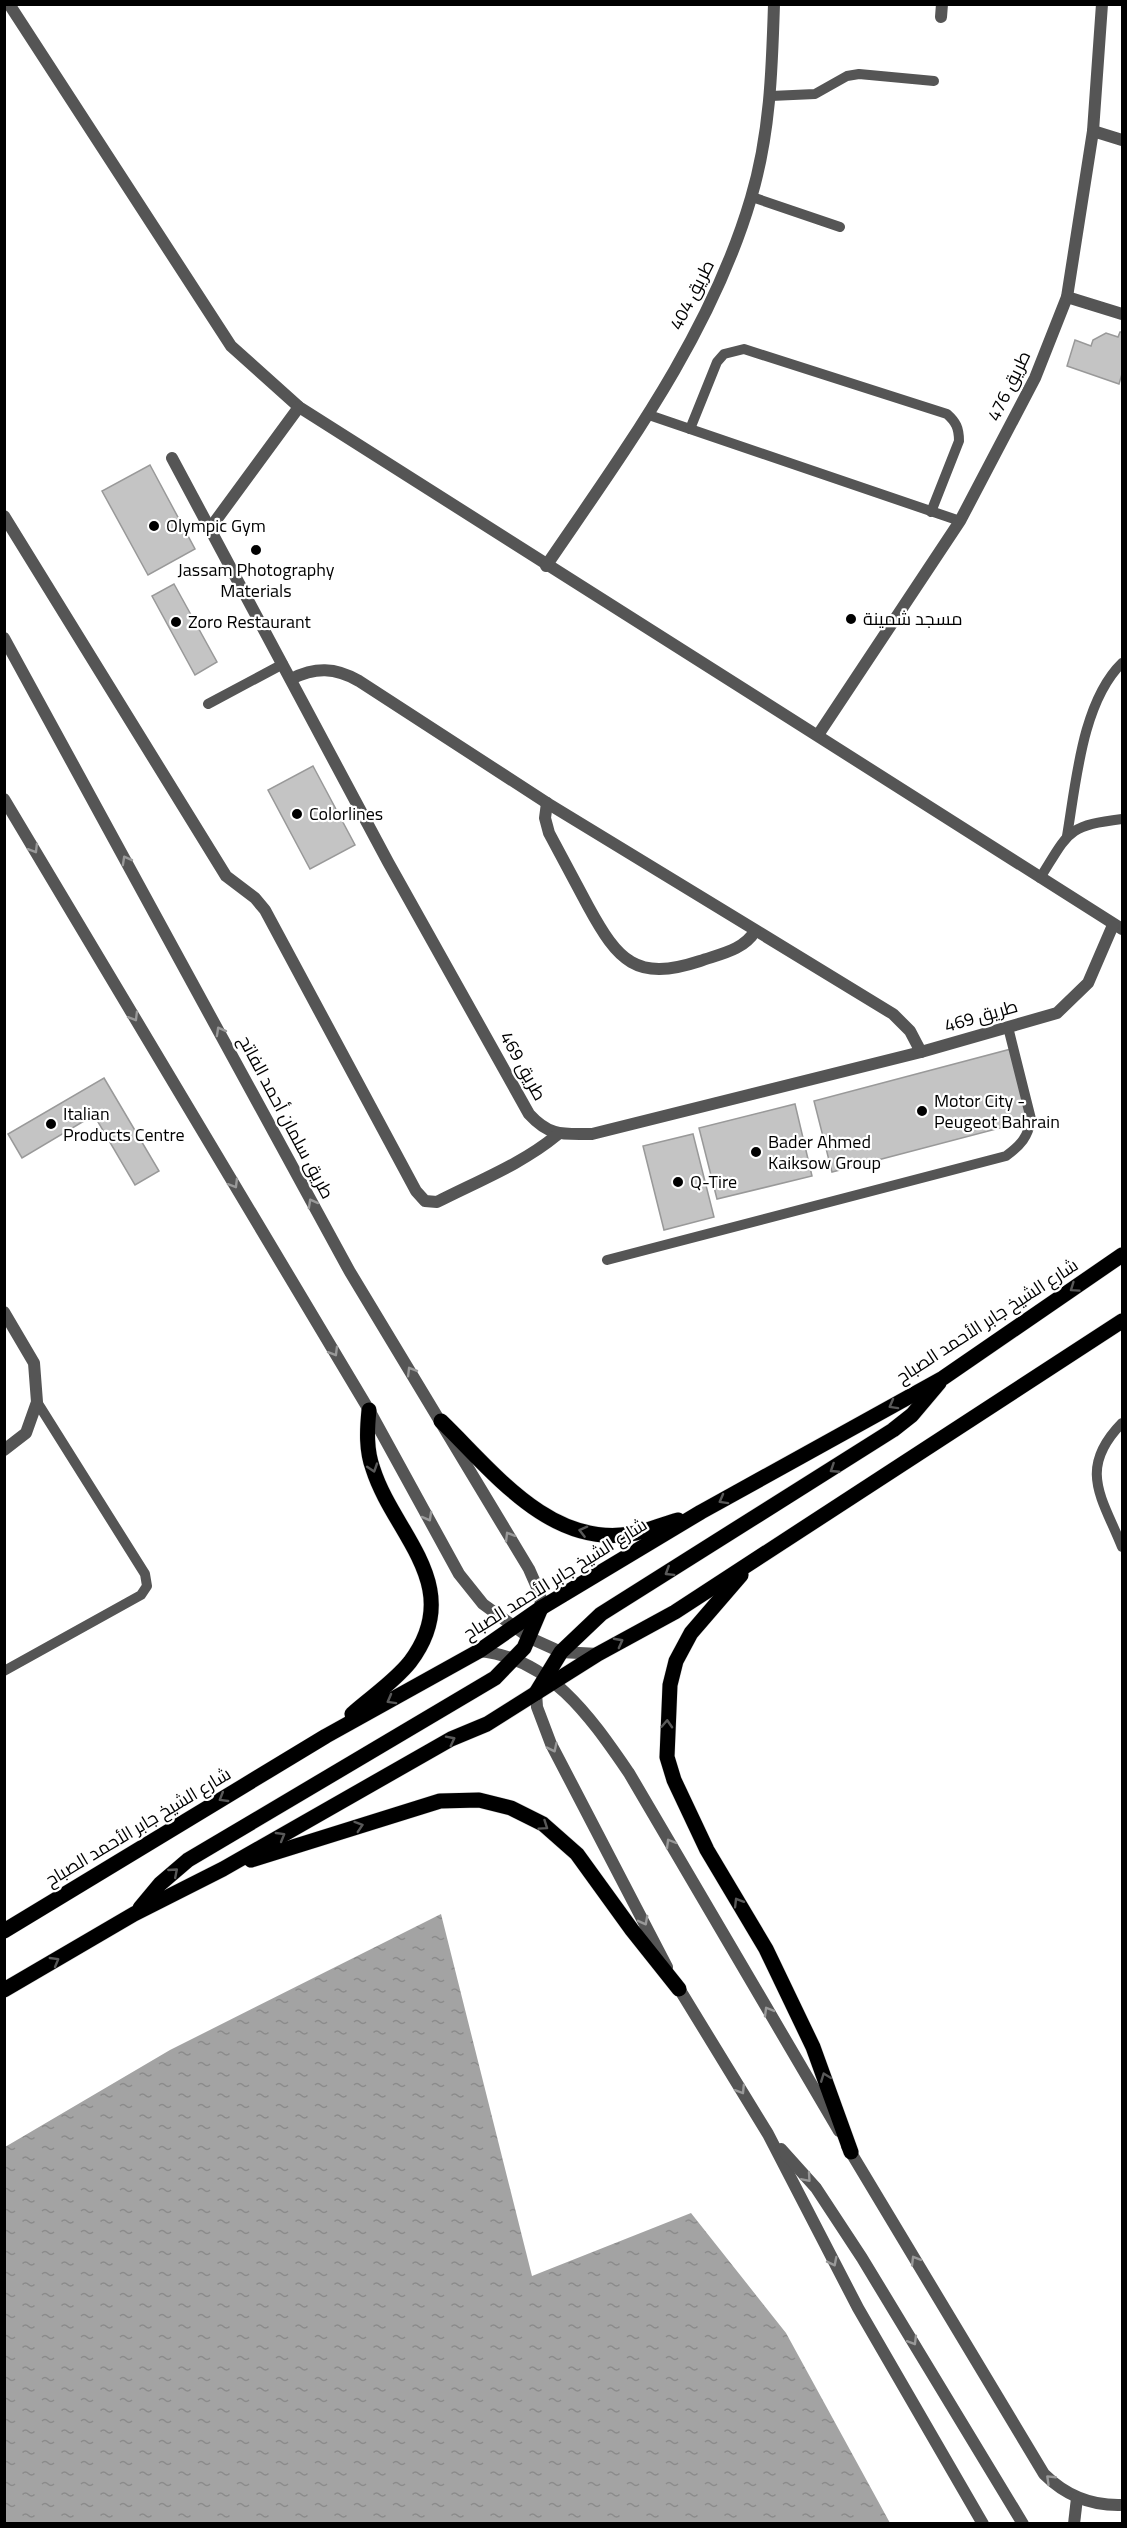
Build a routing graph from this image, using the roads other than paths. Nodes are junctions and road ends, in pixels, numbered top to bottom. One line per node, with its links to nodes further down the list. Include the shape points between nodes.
1 (9, 4): 12 (street, via 231,346)
2 (774, 4): 5 (street, طريق 404)
3 (1102, 4): 6 (street, طريق 476)
4 (934, 81): 5 (lane, via 859,74 815,93)
5 (771, 96): 8 (street, طريق 404)
6 (1092, 131): 7 (street); 10 (street, طريق 476)
7 (1122, 140)
8 (752, 197): 9 (lane); 13 (street, طريق 404, via 721,283)
9 (840, 227)
10 (1067, 297): 11 (street); 18 (street, طريق 476, via 1035,378)
11 (1122, 314)
12 (299, 407): 19 (street); 20 (street)
13 (649, 415): 14 (lane); 20 (street, طريق 404)
14 (690, 429): 16 (lane); 16 (lane, via 717,362 734,349 947,414 955,421 959,441)
15 (172, 458): 19 (street, طريق 469)
16 (932, 512): 18 (lane)
17 (4, 516): 36 (street, via 225,876 265,910 425,1202 437,1202 504,1169)
18 (960, 521): 26 (street, طريق 476)
19 (211, 527): 23 (street, طريق 469)
20 (546, 566): 26 (street)
21 (4, 638): 44 (street, طريق سلمان أحمد الفاتح, one-way to 21, via 319,1216)
22 (1122, 663): 30 (lane, via 1094,711 1080,759)
23 (283, 664): 24 (street, طريق 469); 25 (lane)
24 (291, 679): 28 (street, via 319,670 349,675); 36 (street, طريق 469, via 529,1114)
25 (208, 704)
26 (818, 735): 31 (street)
27 (4, 799): 43 (street, one-way to 43)
28 (547, 803): 33 (street); 33 (street, via 545,818 549,832 604,936 628,961 651,969 674,969 737,948)
29 (1122, 819): 30 (lane, via 1087,823)
30 (1067, 836): 31 (lane)
31 (1040, 878): 32 (street)
32 (1118, 927): 34 (street, طريق 469, via 1088,983 1057,1013)
33 (755, 931): 35 (street, via 893,1014 910,1031)
34 (1008, 1027): 35 (street, طريق 469); 38 (lane, via 1031,1119 1028,1134 1005,1156)
35 (921, 1052): 36 (street, طريق 469, via 592,1134)
36 (557, 1135)
37 (1122, 1255): 41 (main road, شارع الشيخ جابر الأحمد الصباح, one-way to 41)
38 (607, 1260)
39 (4, 1312): 42 (street, via 34,1363)
40 (1122, 1321): 49 (main road)
41 (943, 1378): 47 (main road, شارع الشيخ جابر الأحمد الصباح, one-way to 47); 54 (main road, one-way to 54, via 912,1415 893,1430 601,1614)
42 (37, 1402): 46 (street, via 26,1433); 57 (lane, via 146,1574 147,1586 141,1595)
43 (369, 1410): 51 (street, one-way to 51, via 459,1574 483,1604); 60 (main road, one-way to 60, via 367,1440 373,1469 421,1558 429,1588 428,1620 418,1648 401,1672)
44 (441, 1421): 47 (main road, one-way to 44, via 630,1534 596,1534 563,1525 521,1498); 50 (street, طريق سلمان أحمد الفاتح, one-way to 44, via 534,1578)
45 (1122, 1426): 48 (lane, via 1101,1449 1095,1470 1098,1490)
46 (4, 1450)
47 (701, 1512): 50 (main road, شارع الشيخ جابر الأحمد الصباح)
48 (1122, 1547)
49 (754, 1560): 55 (main road, one-way to 49, via 675,1612); 67 (main road, one-way to 49, via 813,2047 766,1949 703,1841 667,1756 670,1685 676,1661 691,1633)
50 (541, 1608): 51 (main road, شارع الشيخ جابر الأحمد الصباح); 52 (main road)
51 (514, 1628): 52 (street); 53 (main road, شارع الشيخ جابر الأحمد الصباح)
52 (530, 1638): 54 (street); 56 (main road)
53 (479, 1651): 56 (street); 60 (main road, شارع الشيخ جابر الأحمد الصباح, one-way to 60)
54 (561, 1652): 55 (street); 58 (main road)
55 (598, 1654): 58 (main road)
56 (515, 1659): 58 (street); 62 (main road, one-way to 56, via 188,1860 482,1686)
57 (4, 1671)
58 (550, 1679): 59 (main road); 67 (street, one-way to 58, via 629,1773 588,1716)
59 (536, 1693): 61 (main road, one-way to 59, via 451,1739 487,1724); 64 (street, one-way to 64, via 551,1744)
60 (326, 1736): 63 (main road, شارع الشيخ جابر الأحمد الصباح, one-way to 63)
61 (223, 1869): 62 (main road); 64 (main road, one-way to 64, via 440,1801 479,1800 511,1808 543,1824 577,1854)
62 (134, 1914): 65 (main road, one-way to 62)
63 (4, 1931)
64 (679, 1989): 66 (street, one-way to 66)
65 (4, 1990)
66 (768, 2134): 70 (street, one-way to 70, via 858,2308); 71 (street, one-way to 71, via 816,2188 839,2223)
67 (851, 2152): 68 (street, one-way to 67, via 1054,2483 1036,2463)
68 (1077, 2498): 69 (street); 72 (street)
69 (1122, 2505)
70 (983, 2523)
71 (1023, 2523)
72 (1074, 2523)

